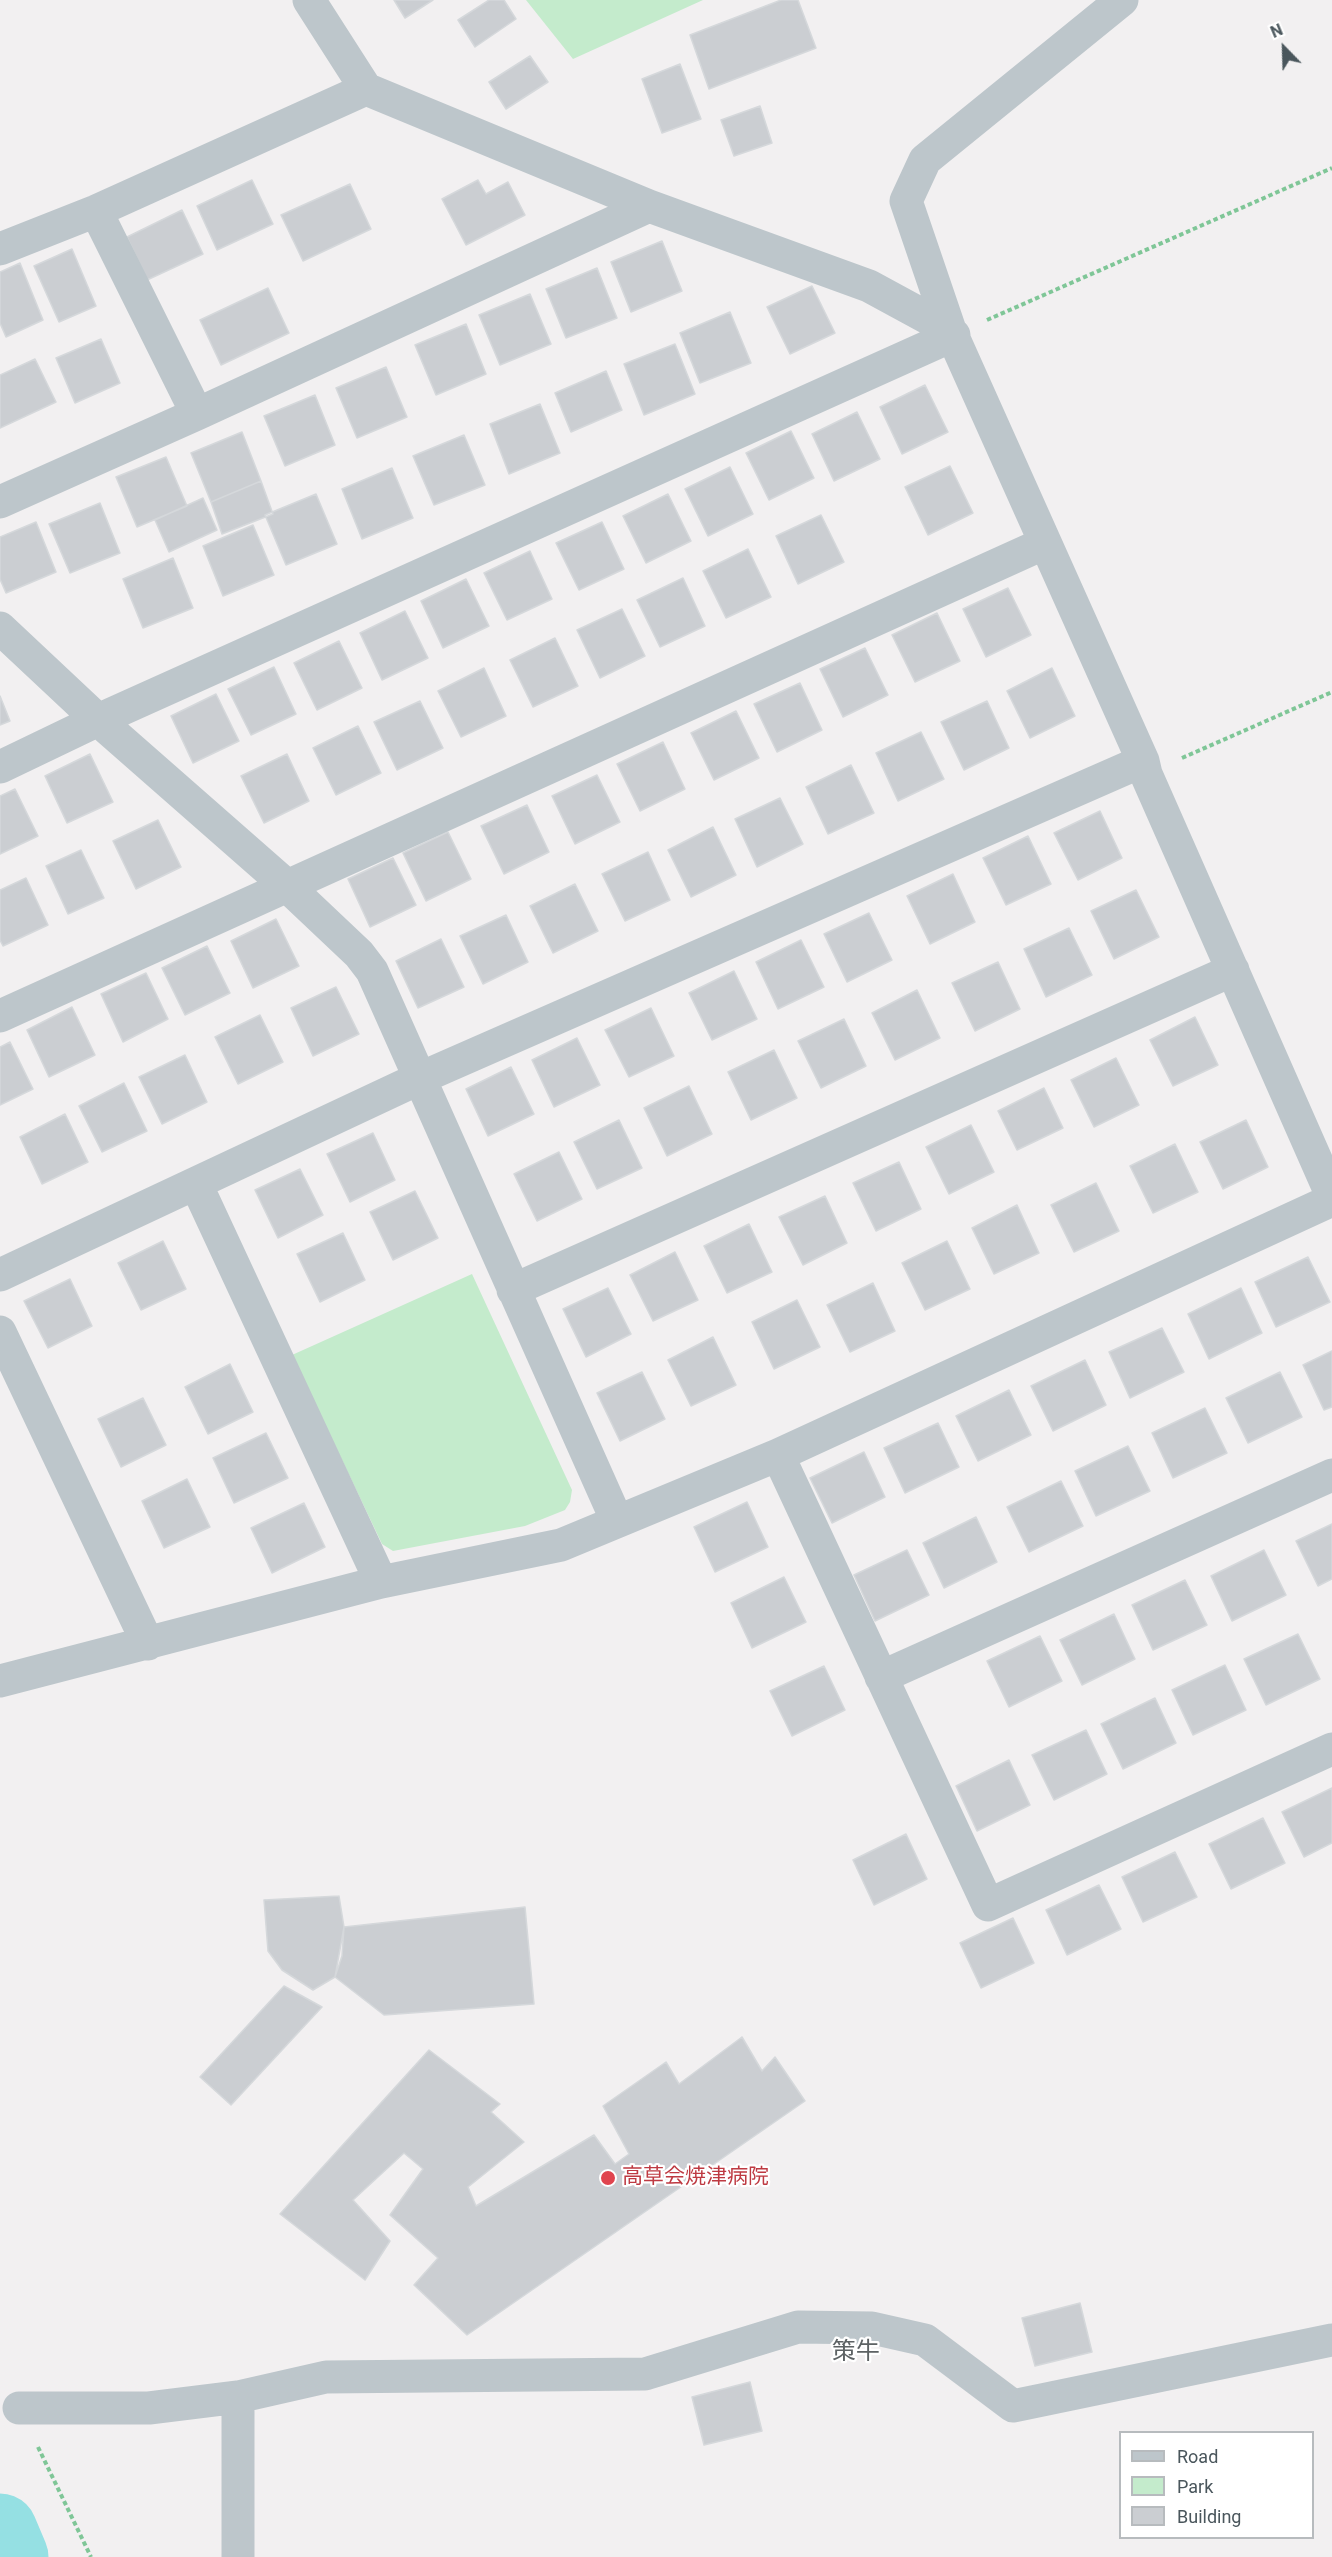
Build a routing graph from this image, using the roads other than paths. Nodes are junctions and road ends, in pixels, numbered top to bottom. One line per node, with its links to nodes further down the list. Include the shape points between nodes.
1 (309, 0): 3 (street)
2 (1122, 0): 7 (street, via 925,160 906,201)
3 (366, 89): 4 (street); 5 (street)
4 (649, 206): 7 (street, via 869,286); 8 (street)
5 (96, 211): 6 (street); 8 (street)
6 (0, 249)
7 (952, 332): 10 (street); 12 (street)
8 (197, 414): 9 (street)
9 (0, 502)
10 (1045, 543): 14 (street); 15 (street)
11 (0, 628): 12 (street)
12 (98, 720): 13 (street); 15 (street)
13 (0, 767)
14 (1145, 767): 16 (street); 18 (street)
15 (286, 885): 17 (street); 18 (street, via 359,954 372,972)
16 (1233, 970): 20 (street); 22 (street)
17 (0, 1016)
18 (418, 1079): 19 (street); 22 (street)
19 (196, 1184): 21 (street); 27 (street)
20 (1332, 1198): 24 (street)
21 (0, 1275)
22 (513, 1290): 26 (street)
23 (0, 1332): 28 (street)
24 (778, 1455): 26 (street); 29 (street)
25 (1332, 1475): 29 (street)
26 (617, 1521): 27 (street, via 561,1545)
27 (381, 1582): 28 (street)
28 (148, 1644): 30 (street)
29 (881, 1677): 31 (street, via 988,1905)
30 (0, 1681)
31 (1332, 1749)
32 (1332, 2340): 33 (street, via 1013,2406 925,2340 872,2328 798,2327 645,2374 326,2377)
33 (238, 2397): 34 (street, via 149,2408); 35 (street)
34 (19, 2408)
35 (238, 2557)

